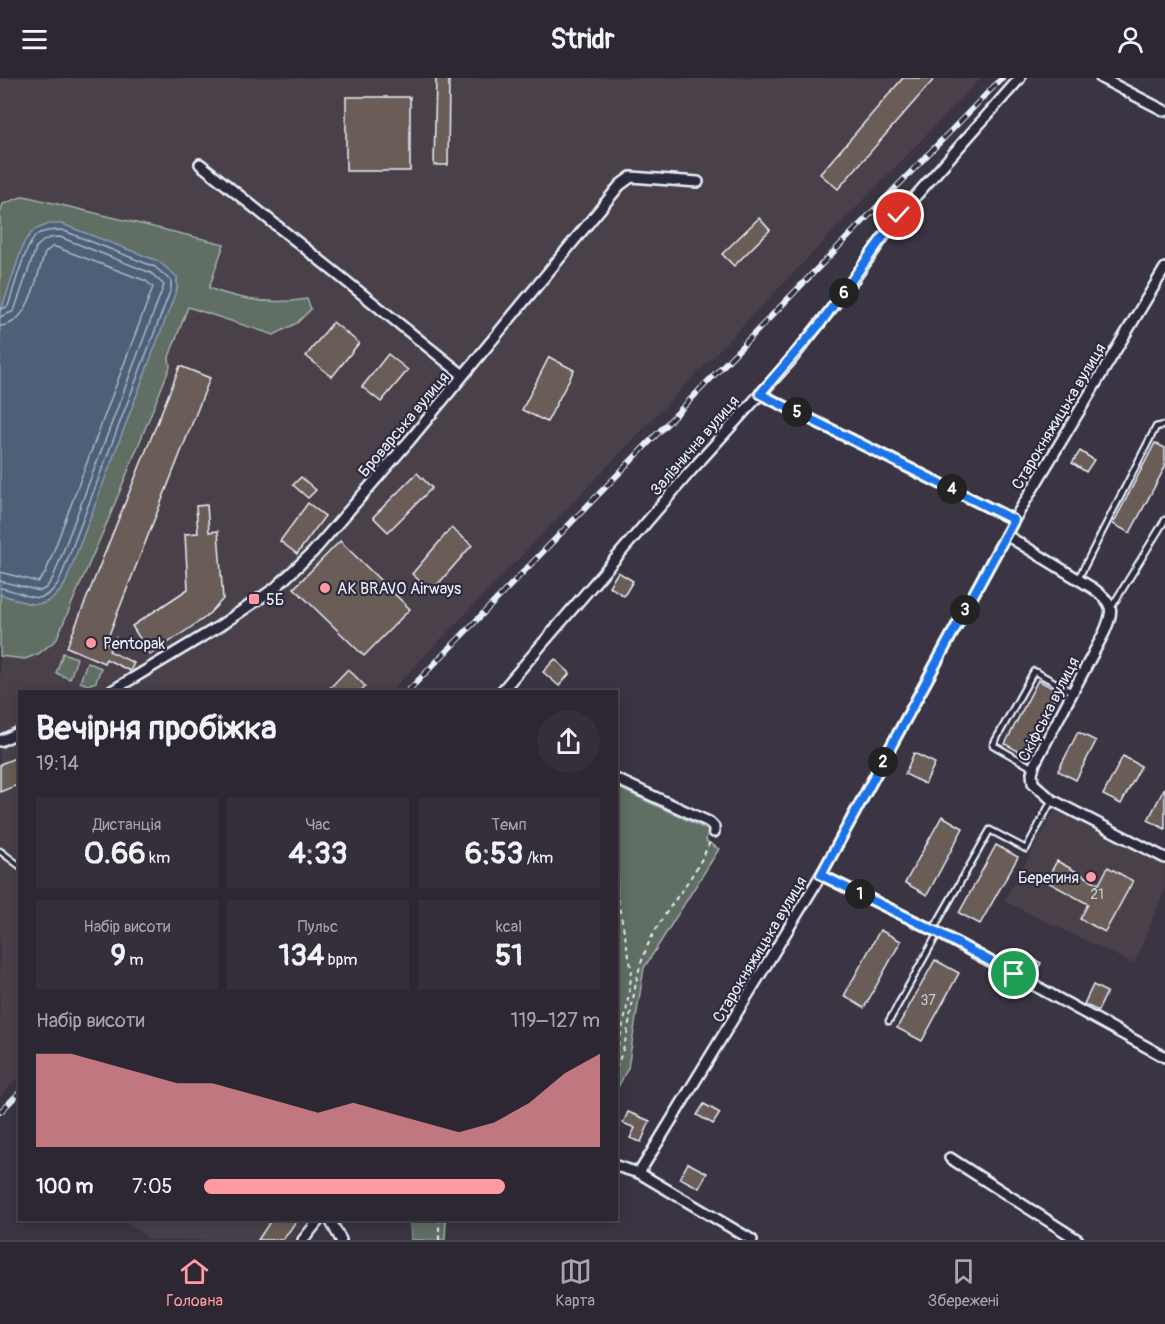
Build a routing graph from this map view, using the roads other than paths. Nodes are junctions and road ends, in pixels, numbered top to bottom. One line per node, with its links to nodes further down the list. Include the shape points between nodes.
1 (1020, 78): 8 (street, Залізнична вулиця, via 899,215 820,324)
2 (1101, 78): 3 (street)
3 (1165, 111)
4 (200, 164): 7 (street)
5 (698, 182): 7 (street, Броварська вулиця, via 631,177 620,184)
6 (1165, 268): 10 (street, Старокняжицька вулиця)
7 (464, 375): 15 (street, Броварська вулиця, via 313,552 275,588)
8 (760, 394): 10 (street); 16 (street, Залізнична вулиця)
9 (1165, 425): 13 (lane, via 1156,427)
10 (1014, 520): 12 (street, Старокняжицька вулиця)
11 (1165, 520): 14 (lane, Скіфська вулиця)
12 (1006, 535): 13 (street); 27 (street, Старокняжицька вулиця)
13 (1078, 579): 14 (street, via 1107,598)
14 (1111, 608): 17 (street, Скіфська вулиця, via 1110,619)
15 (113, 690)
16 (503, 690)
17 (1072, 692): 20 (street, Скіфська вулиця); 20 (lane, via 1034,671 993,745)
18 (18, 733): 19 (street)
19 (0, 741)
20 (1033, 768): 22 (street, Скіфська вулиця, via 1033,783)
21 (618, 781): 23 (street, via 709,822)
22 (1052, 800): 25 (street, Скіфська вулиця); 28 (lane, via 1026,849 990,830)
23 (714, 832)
24 (0, 851): 26 (lane)
25 (1165, 858)
26 (18, 864)
27 (821, 875): 28 (street); 33 (street, Старокняжицька вулиця)
28 (935, 931): 29 (lane); 30 (street)
29 (889, 1021)
30 (1165, 1057)
31 (950, 1158): 39 (street)
32 (618, 1167): 33 (street)
33 (639, 1173): 38 (street)
34 (319, 1221): 36 (street)
35 (331, 1221): 37 (street)
36 (303, 1240)
37 (341, 1240)
38 (752, 1240)
39 (1078, 1240)

